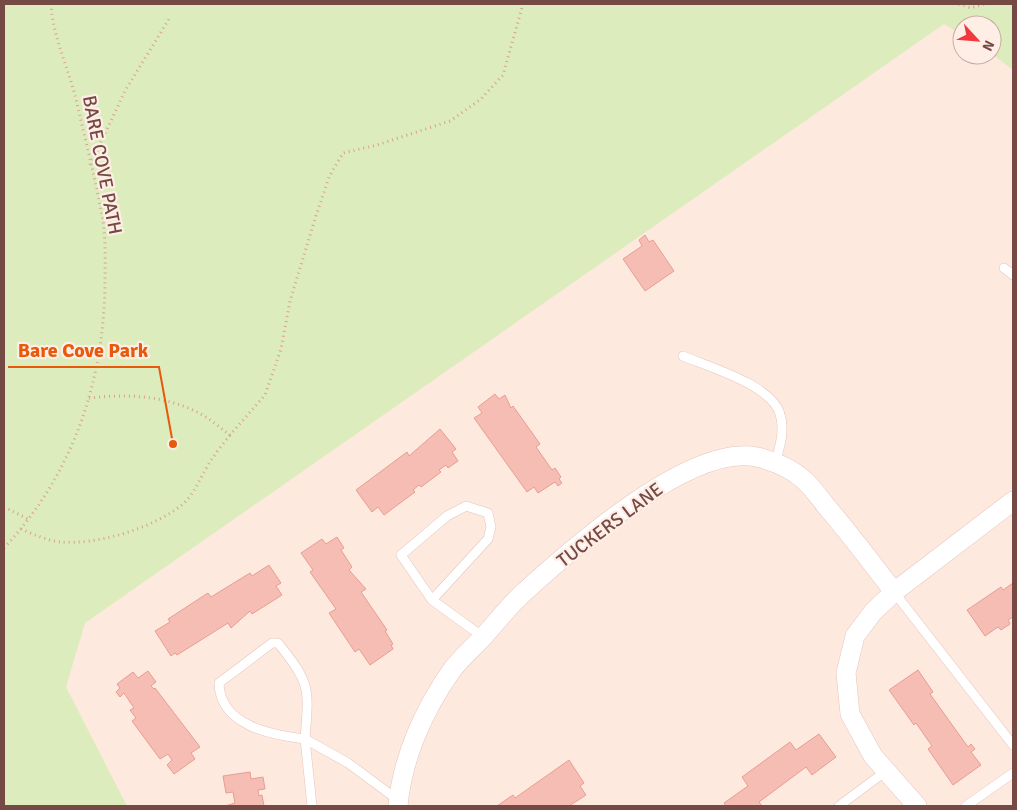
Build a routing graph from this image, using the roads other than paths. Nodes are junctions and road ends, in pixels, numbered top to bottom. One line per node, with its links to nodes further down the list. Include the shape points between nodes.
1 (1004, 268): 2 (lane)
2 (1013, 275)
3 (683, 356): 4 (lane, via 754,387 774,402 782,426)
4 (775, 462): 6 (street, TUCKERS LANE, via 804,480); 8 (street, TUCKERS LANE, via 734,456 690,469 671,479 564,558 520,596)
5 (1013, 501): 6 (street)
6 (894, 592): 10 (lane); 11 (street, via 872,612 855,636 846,673 850,714)
7 (432, 600): 7 (lane, via 401,555 447,516 466,506 488,513 491,527 488,539); 8 (lane)
8 (483, 637): 13 (street, TUCKERS LANE, via 453,669 433,699 405,768)
9 (304, 739): 9 (lane, via 272,735 248,726 233,714 219,683 272,643 278,643 304,678 308,695); 13 (lane, via 348,763); 14 (lane)
10 (1013, 745)
11 (886, 771): 15 (lane); 16 (street)
12 (1013, 773): 17 (lane)
13 (398, 803)
14 (312, 806)
15 (839, 806)
16 (917, 806)
17 (966, 806)

